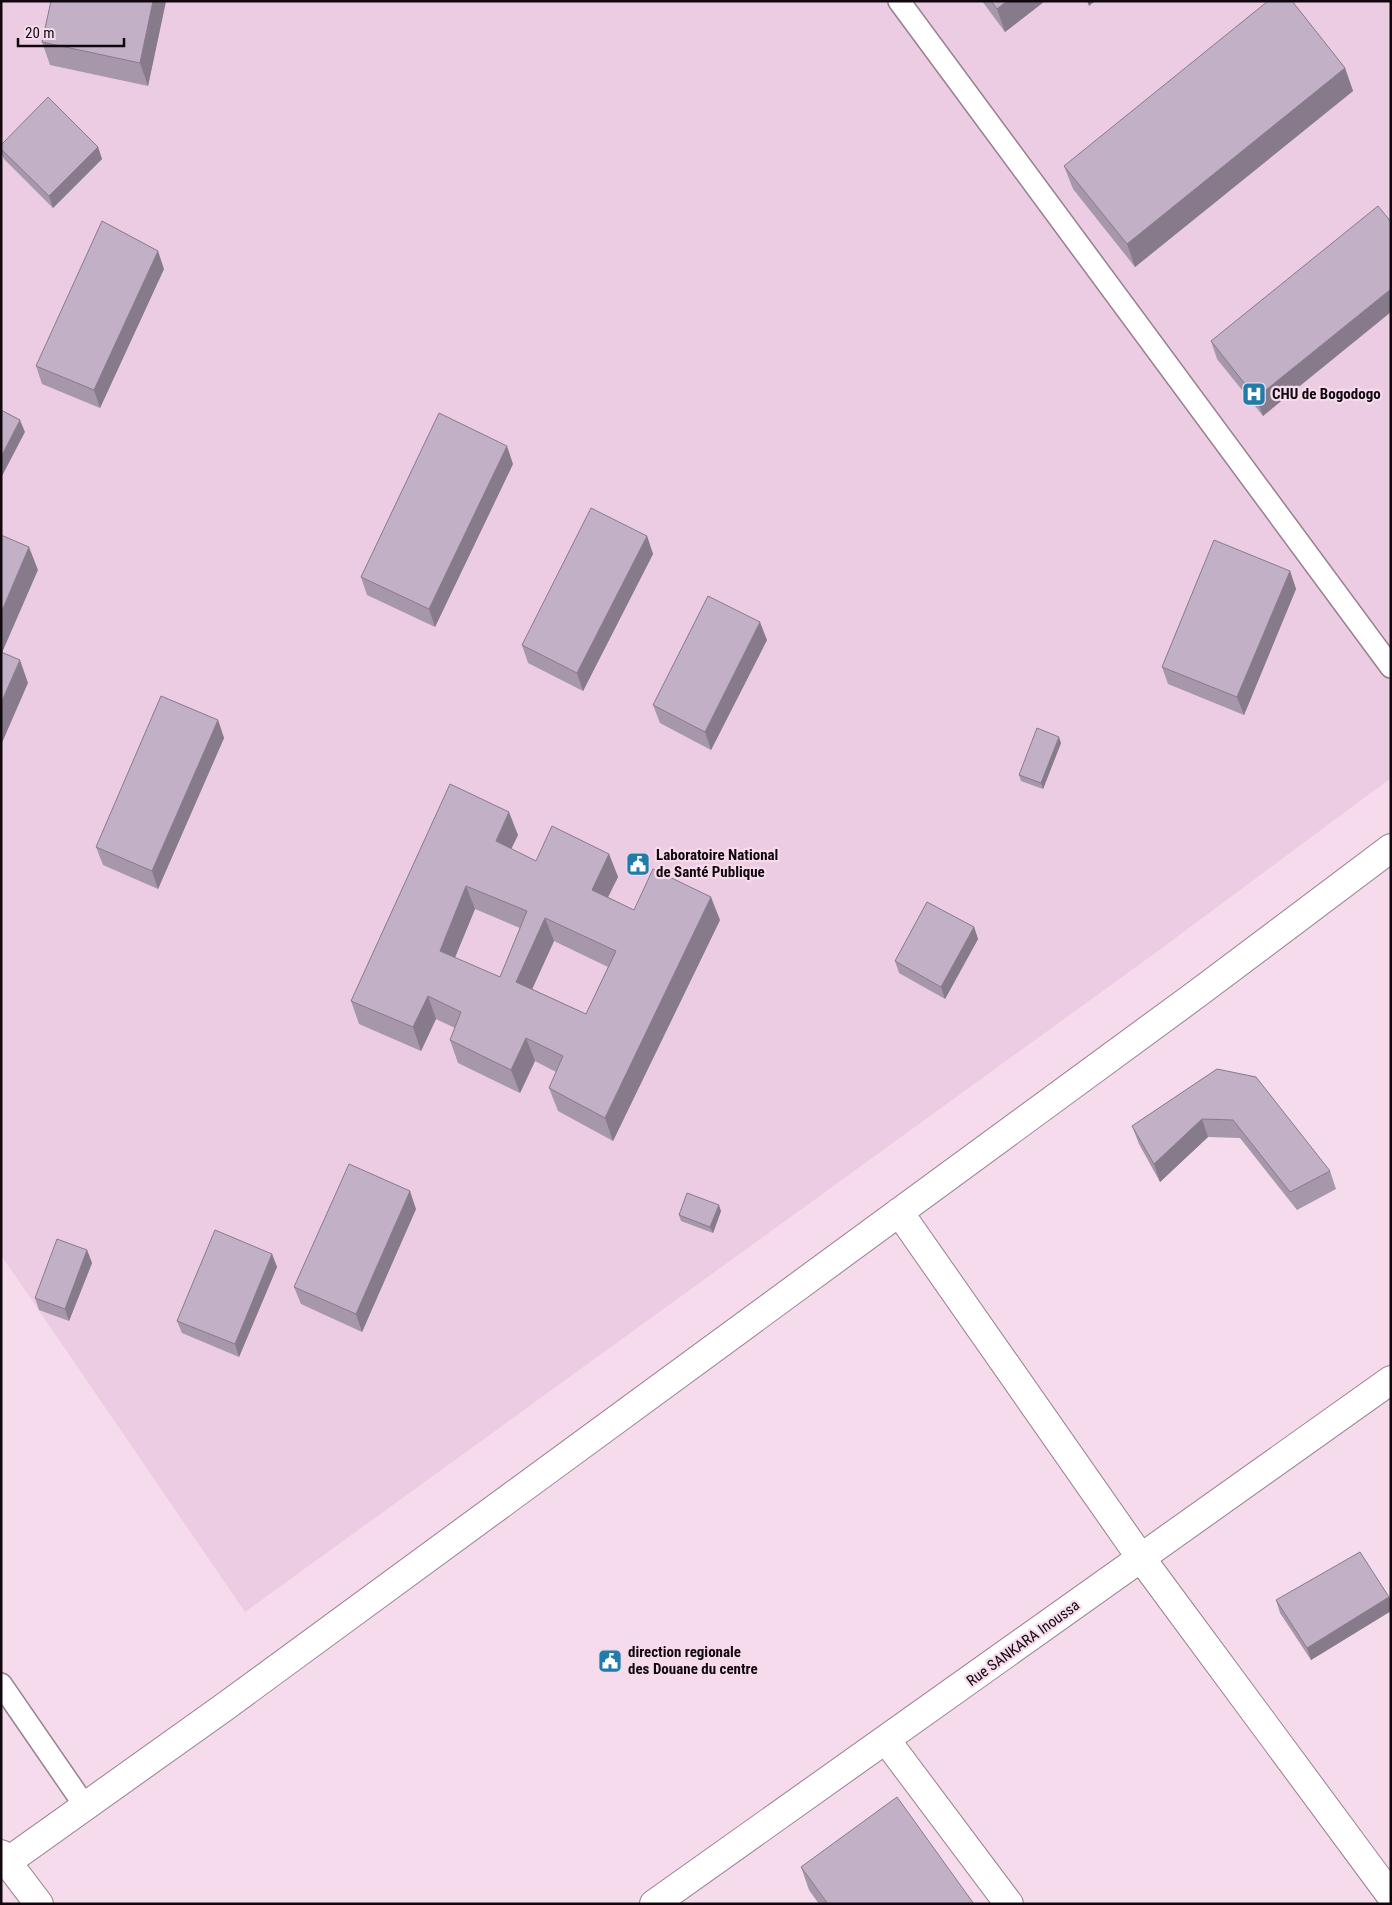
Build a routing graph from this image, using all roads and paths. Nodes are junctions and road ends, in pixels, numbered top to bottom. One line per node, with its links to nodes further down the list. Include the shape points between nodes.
1 (899, 1): 2 (lane)
2 (1391, 667)
3 (1391, 848): 4 (street)
4 (899, 1212): 6 (street); 9 (street)
5 (1391, 1380): 6 (street, Rue SANKARA Inoussa)
6 (1141, 1558): 8 (street, Rue SANKARA Inoussa); 11 (street)
7 (1, 1684): 9 (lane)
8 (886, 1740): 13 (street, Rue SANKARA Inoussa); 14 (street)
9 (85, 1806): 10 (street)
10 (4, 1858): 12 (street)
11 (1391, 1896)
12 (39, 1904)
13 (654, 1904)
14 (1009, 1904)

